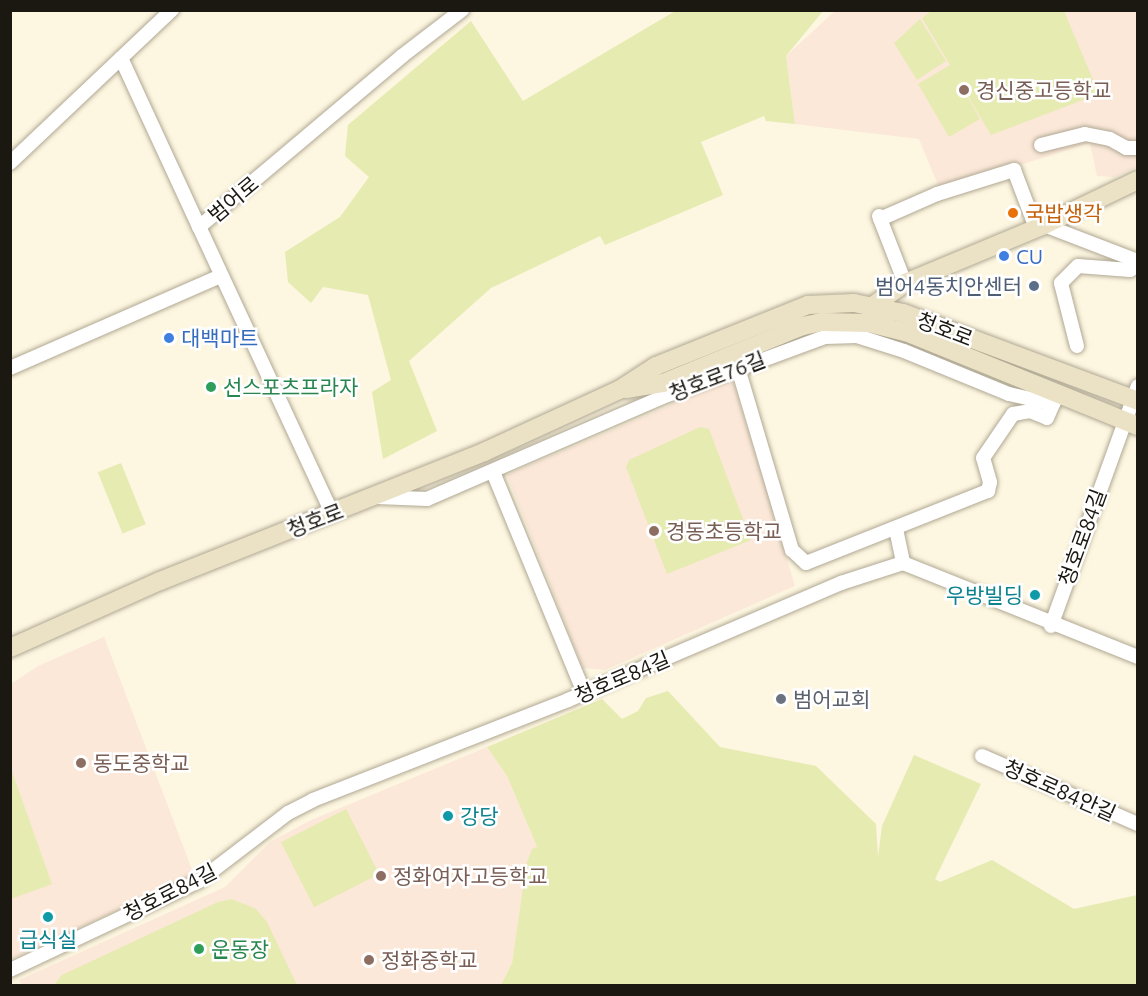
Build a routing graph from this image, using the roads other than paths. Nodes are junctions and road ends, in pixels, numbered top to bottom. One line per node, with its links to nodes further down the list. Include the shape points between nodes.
1 (172, 10): 3 (street)
2 (456, 12): 8 (street, 범어로)
3 (121, 58): 6 (street); 8 (street)
4 (1041, 145): 5 (street, via 1085,134)
5 (1137, 148)
6 (10, 163)
7 (1137, 180): 9 (main road)
8 (199, 227): 12 (street, 범어로)
9 (1040, 227): 10 (street); 13 (main road); 13 (street, via 1014,170 938,194 880,218)
10 (1137, 261)
11 (1137, 266): 15 (street, via 1130,270 1078,266 1061,283)
12 (221, 276): 16 (street); 24 (street, 범어로)
13 (905, 283): 14 (main road)
14 (871, 307): 18 (main road, 청호로, via 838,303 794,309 656,366); 19 (main road, 청호로, via 919,318)
15 (1077, 346)
16 (10, 368)
17 (738, 368): 20 (street, 청호로76길, via 825,337 857,336 1009,394); 22 (street, 청호로76길); 25 (street, via 799,561 806,563 863,537)
18 (619, 390): 20 (main road, 청호로, via 663,383 804,326 844,321 869,322 906,332); 23 (main road, 청호로)
19 (1136, 396): 21 (street, 청호로84길)
20 (1056, 399): 21 (main road, 청호로); 25 (street, via 1047,418 1030,411 1012,414 982,459 990,482 988,491 916,518)
21 (1131, 424): 27 (street, 청호로84길)
22 (493, 472): 23 (street, 청호로76길, via 427,499); 30 (street)
23 (377, 497): 24 (main road, 청호로)
24 (332, 513): 28 (main road, 청호로, via 160,581)
25 (896, 530): 26 (street)
26 (903, 562): 27 (street); 30 (street, 청호로84길, via 810,596)
27 (1051, 626): 29 (street)
28 (10, 648)
29 (1137, 657)
30 (584, 693): 33 (street, 청호로84길, via 313,800 288,813 199,881)
31 (982, 756): 32 (street, 청호로84안길)
32 (1137, 825)
33 (10, 970)

